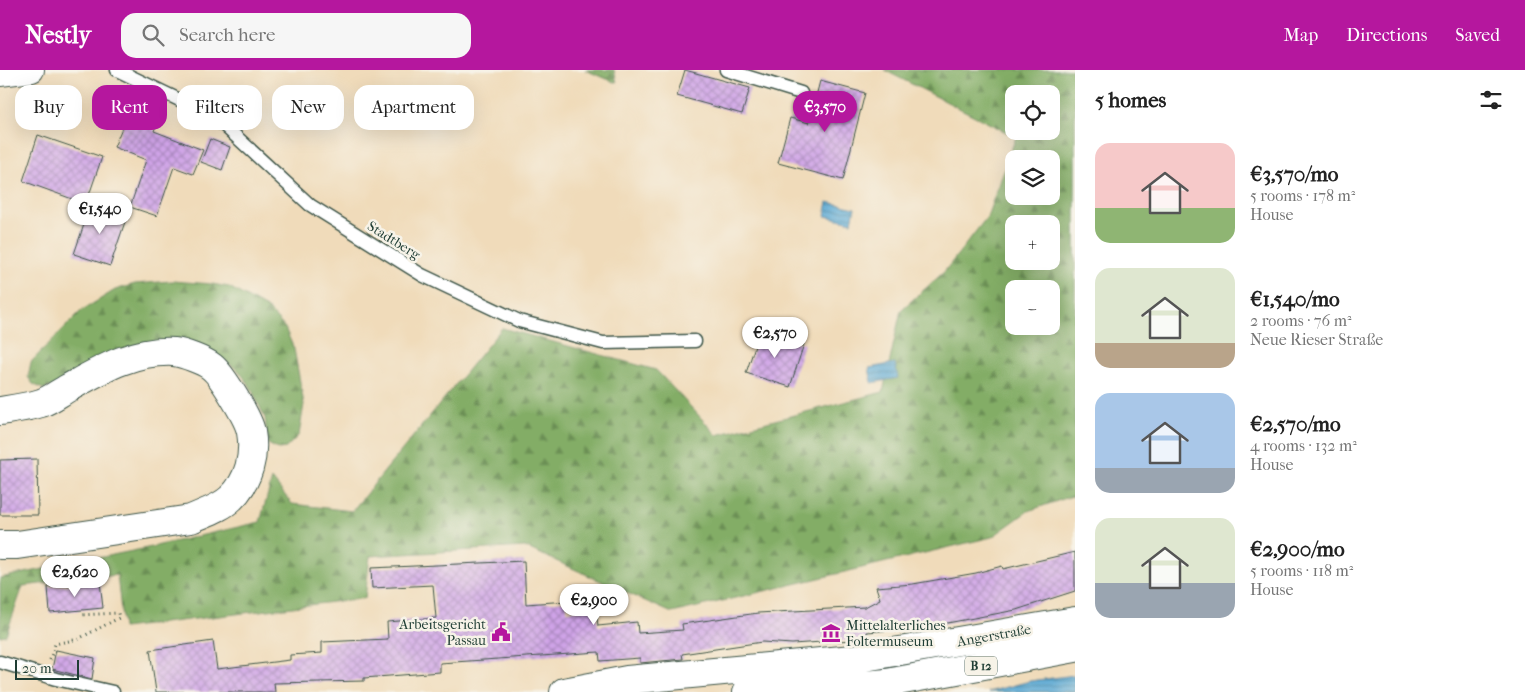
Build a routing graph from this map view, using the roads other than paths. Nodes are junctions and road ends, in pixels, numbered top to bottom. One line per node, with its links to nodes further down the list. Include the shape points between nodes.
1 (32, 70): 4 (street)
2 (117, 70): 6 (lane, Stadtberg, via 215,117 310,205 422,275 510,317 604,343)
3 (726, 70): 5 (lane)
4 (0, 74)
5 (801, 93)
6 (695, 341)
7 (0, 411): 8 (main road, via 42,403 124,359 143,353 175,352 212,367 234,396 251,430 252,445 251,465 242,485 231,499 217,508 191,518)
8 (0, 545)
9 (1075, 621): 11 (main road, Angerstraße / B 12)
10 (1075, 648): 13 (main road, Angerstraße / B 12)
11 (853, 659): 15 (main road, via 627,680); 16 (main road, B 12)
12 (0, 662): 14 (lane)
13 (875, 688): 17 (main road, B 12)
14 (113, 692)
15 (564, 692)
16 (747, 692)
17 (793, 692)

